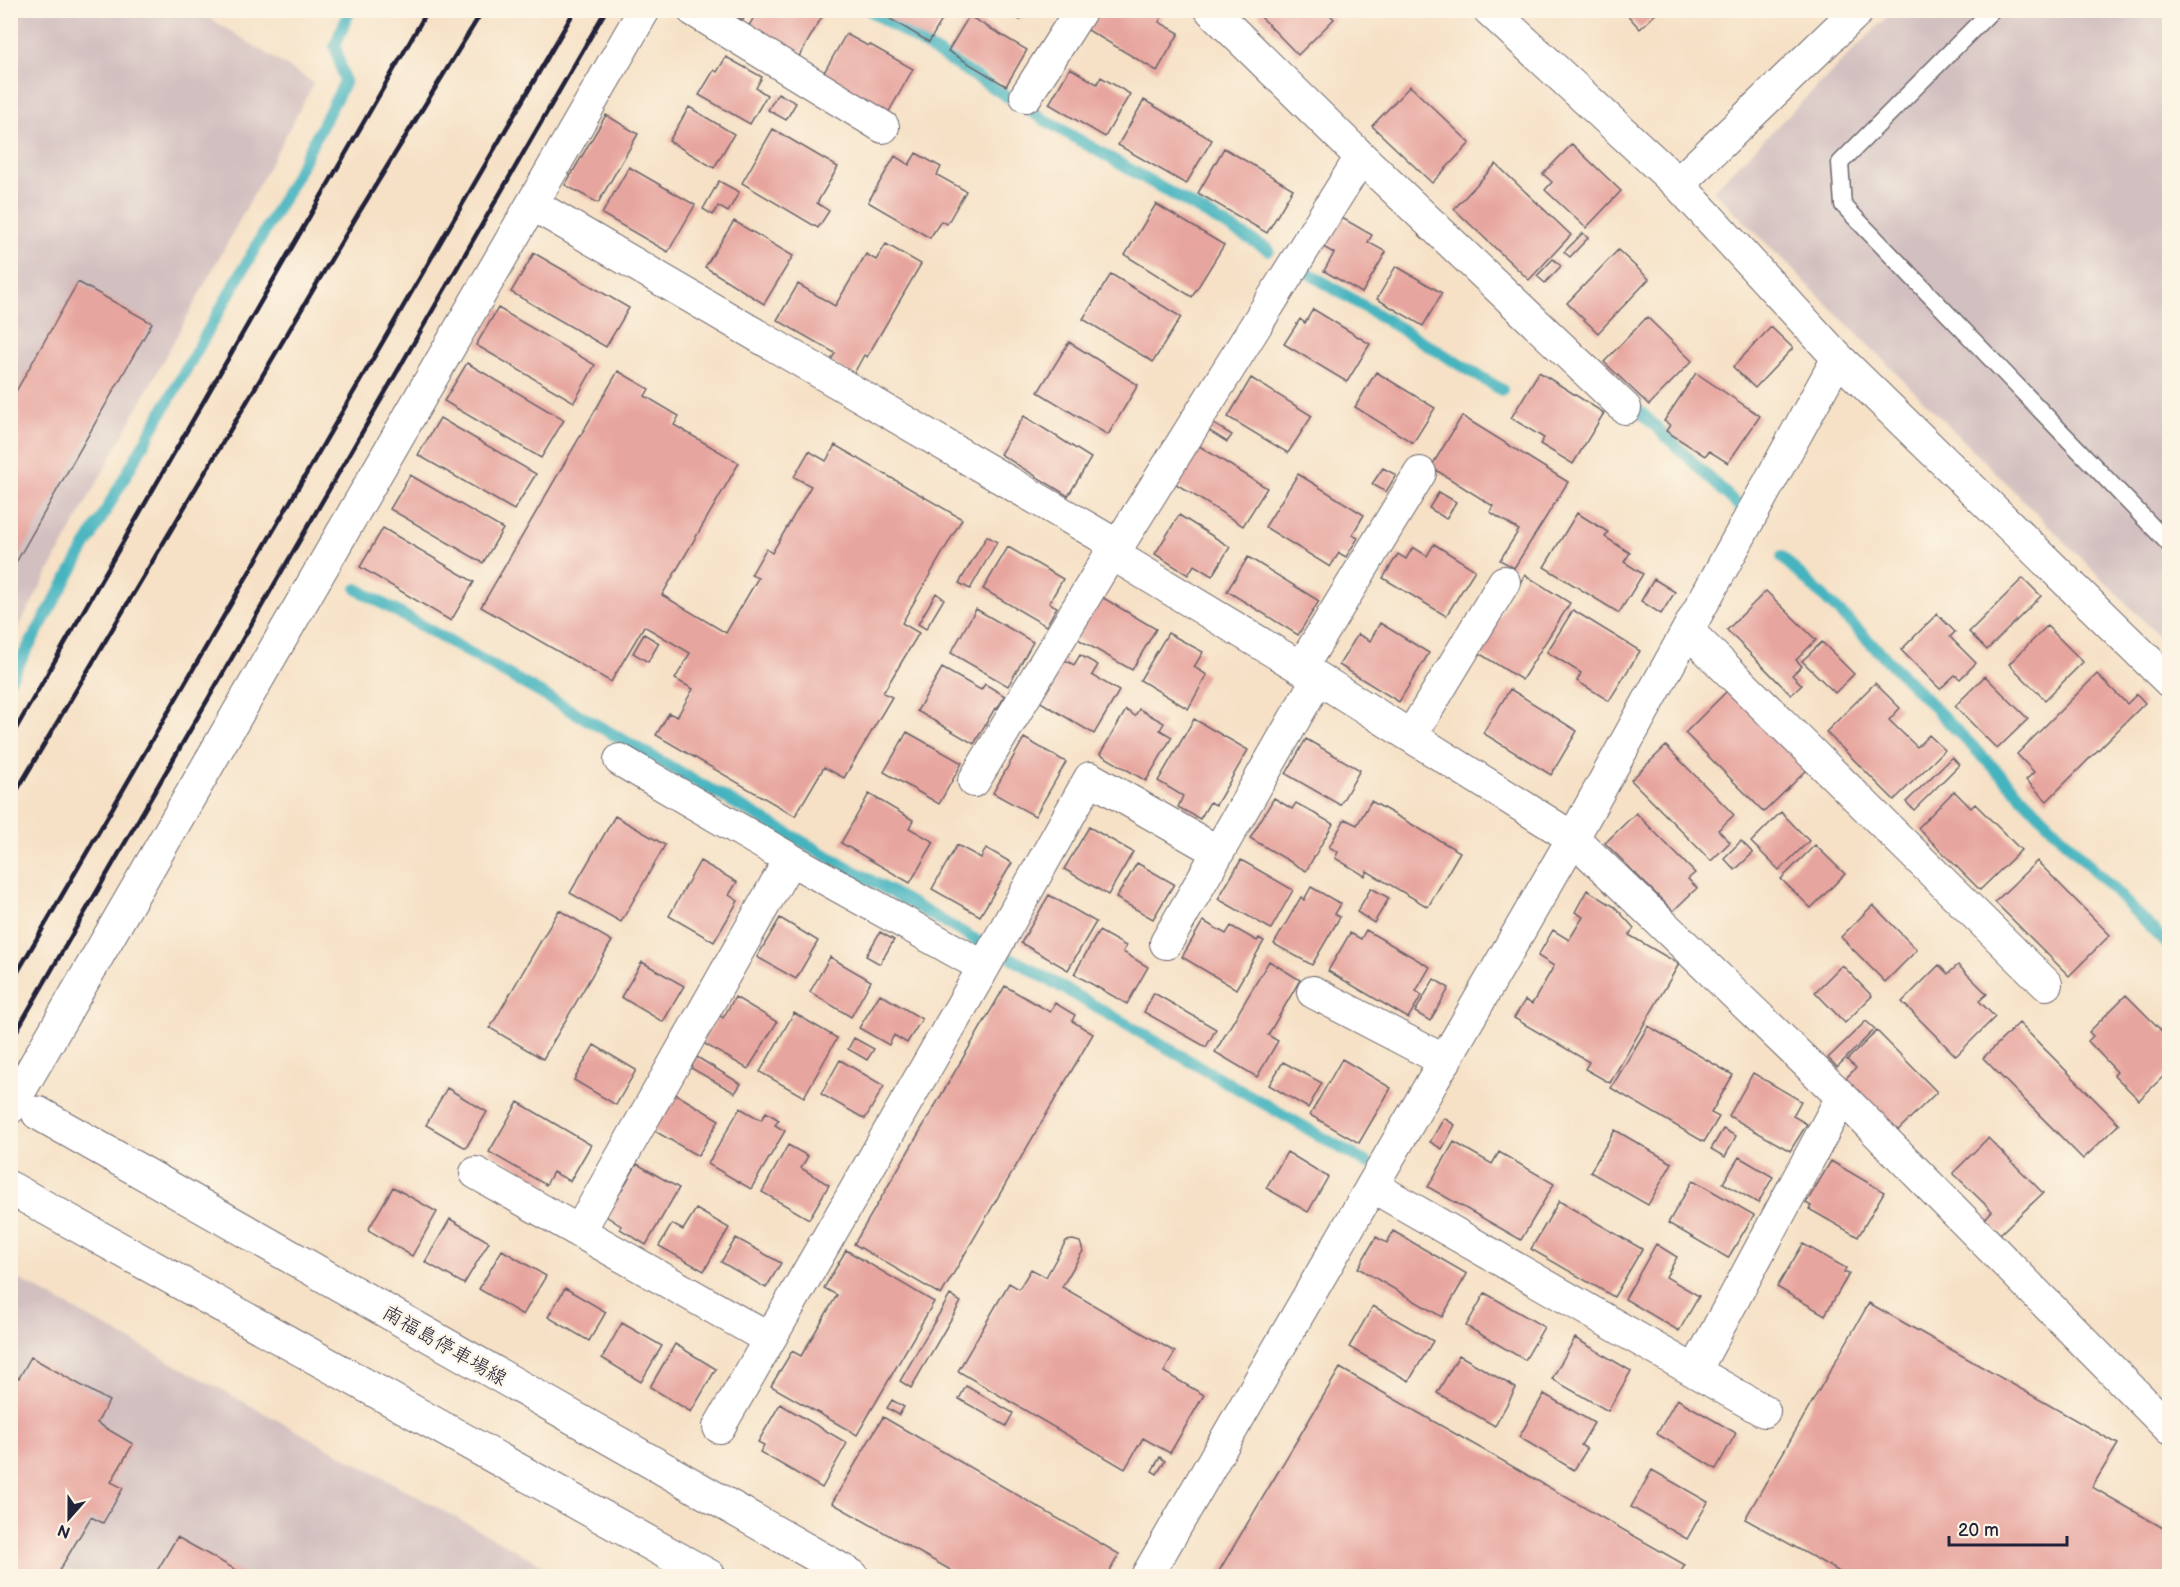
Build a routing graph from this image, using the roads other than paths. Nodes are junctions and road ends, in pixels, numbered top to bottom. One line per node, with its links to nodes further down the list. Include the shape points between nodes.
1 (644, 10): 12 (street)
2 (693, 10): 9 (street)
3 (1081, 10): 8 (street)
4 (1210, 10): 10 (street)
5 (1490, 10): 11 (main road)
6 (1858, 10): 11 (main road)
7 (1992, 10): 16 (lane, via 1840,164 1843,205)
8 (1026, 96)
9 (883, 127)
10 (1361, 158): 14 (street); 17 (street)
11 (1678, 184): 13 (street)
12 (532, 204): 17 (street); 34 (street)
13 (1838, 358): 19 (street); 21 (street)
14 (1624, 408)
15 (1420, 473): 20 (street)
16 (2169, 545)
17 (1115, 550): 20 (street); 24 (street)
18 (1504, 582): 22 (street)
19 (1688, 630): 25 (street); 30 (street)
20 (1310, 673): 22 (street); 26 (street)
21 (2169, 682)
22 (1412, 736): 25 (street)
23 (620, 760): 27 (street)
24 (974, 781)
25 (1573, 838): 32 (street); 33 (street)
26 (1218, 852): 28 (street); 29 (street, via 1090,778)
27 (790, 859): 29 (street); 38 (street)
28 (1166, 943)
29 (984, 967): 39 (street)
30 (2046, 984)
31 (1313, 992): 32 (street)
32 (1445, 1061): 36 (street)
33 (1842, 1097): 40 (street); 43 (street)
34 (24, 1111): 45 (main road, 南福島停車場線)
35 (476, 1173): 38 (street)
36 (1372, 1186): 40 (street); 46 (street)
37 (10, 1188): 44 (main road)
38 (579, 1232): 39 (street)
39 (769, 1340): 42 (street)
40 (1695, 1371): 41 (street)
41 (1764, 1411)
42 (719, 1427)
43 (2169, 1429)
44 (709, 1576)
45 (852, 1576)
46 (1147, 1576)

